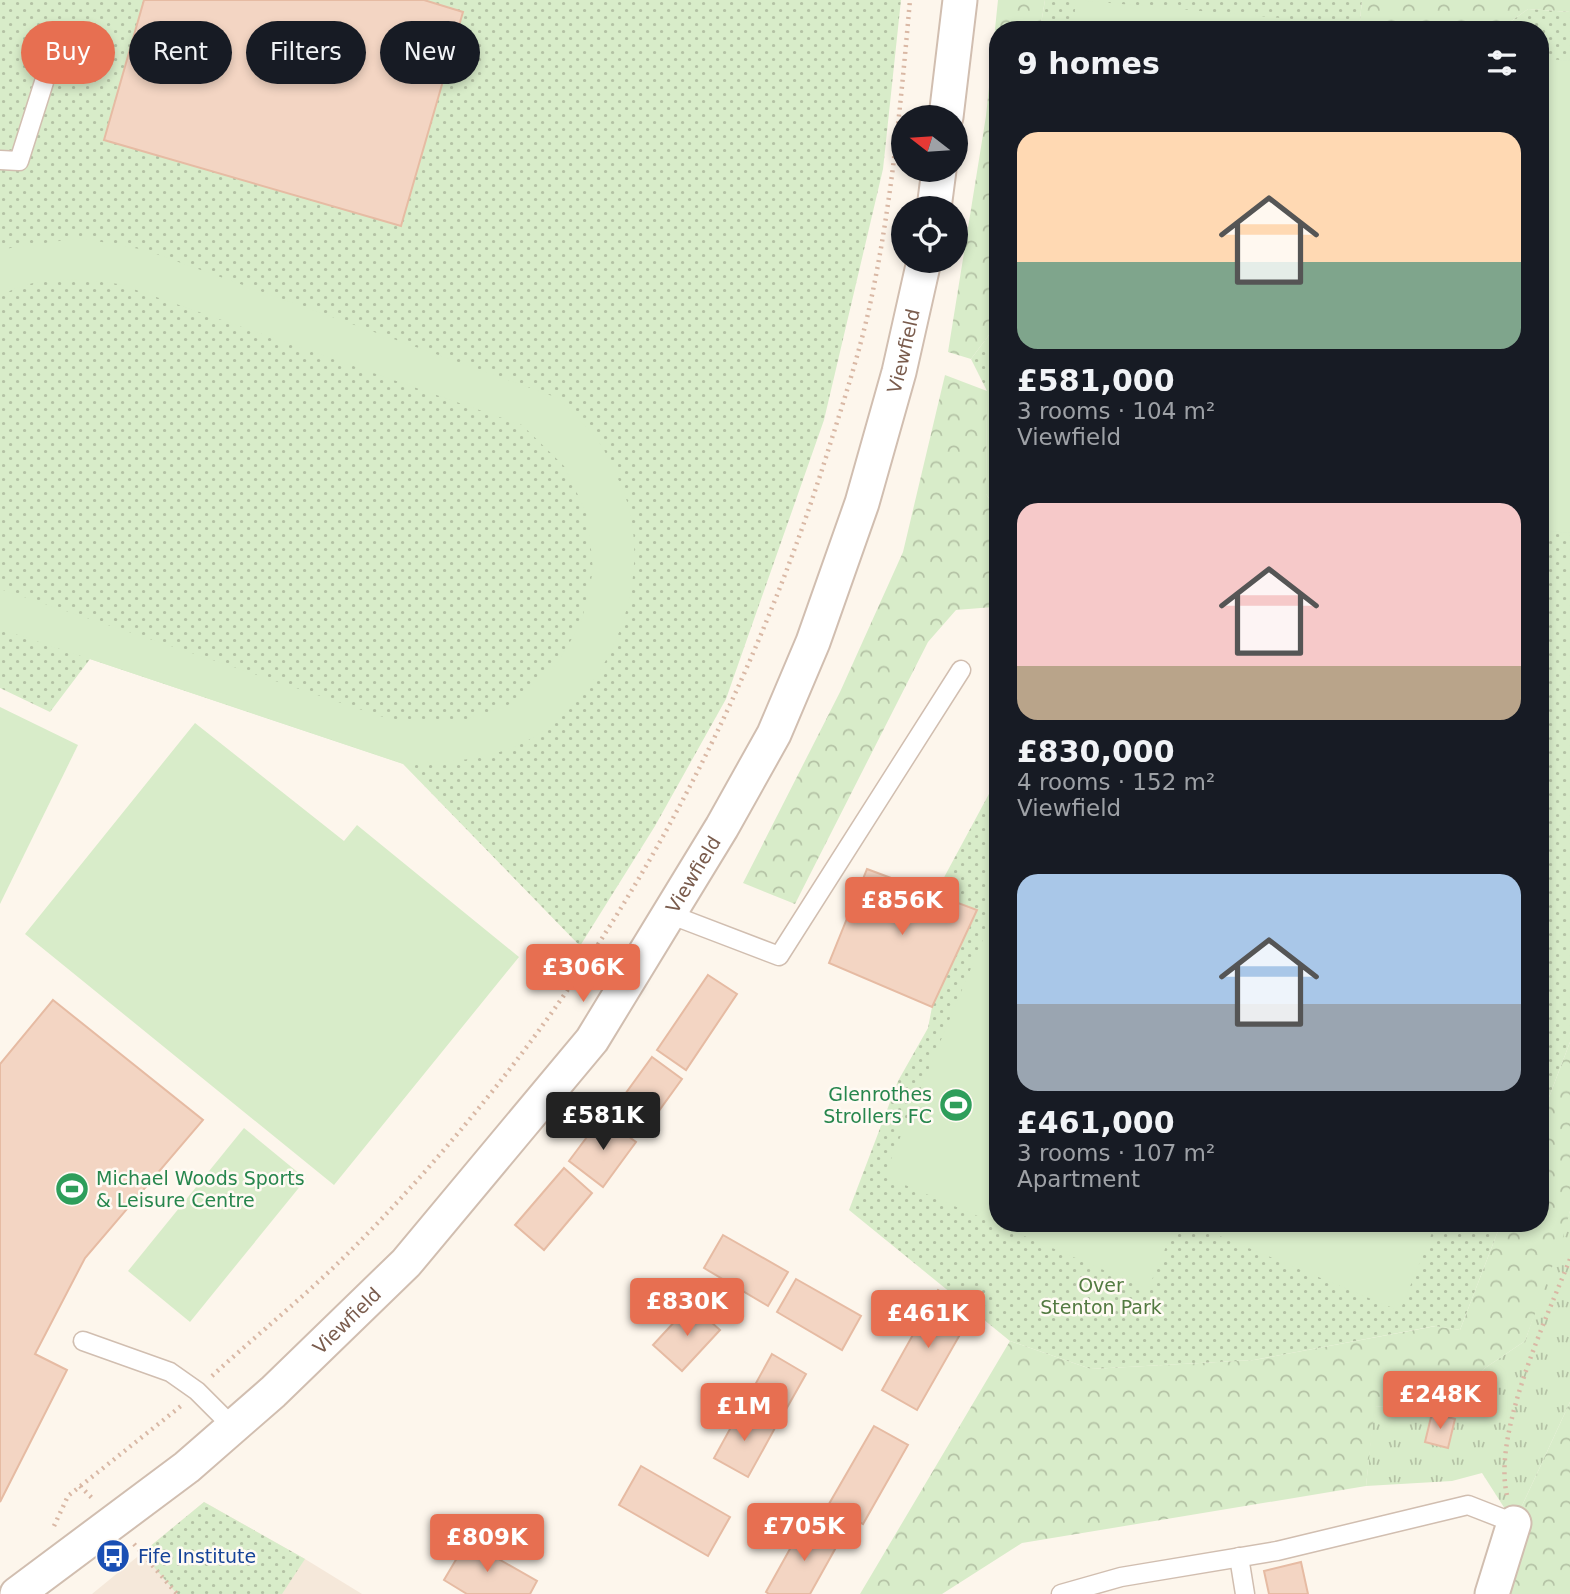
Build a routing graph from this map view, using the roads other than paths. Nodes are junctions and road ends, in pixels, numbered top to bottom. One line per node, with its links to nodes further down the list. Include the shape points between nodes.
1 (960, 0): 3 (street)
2 (43, 84): 4 (lane, via 19,161)
3 (947, 105)
4 (0, 160)
5 (921, 273): 7 (street, Viewfield, via 862,503 813,642 774,734)
6 (961, 670): 7 (lane, via 779,956)
7 (669, 914): 9 (street, Viewfield, via 592,1040 412,1256)
8 (83, 1340): 9 (lane, via 170,1372)
9 (233, 1427): 12 (street, Viewfield, via 187,1467)
10 (1514, 1523): 11 (lane, via 1468,1505); 15 (street)
11 (1239, 1557): 13 (lane, via 1121,1577); 14 (lane)
12 (17, 1594)
13 (1060, 1594)
14 (1245, 1594)
15 (1492, 1594)

